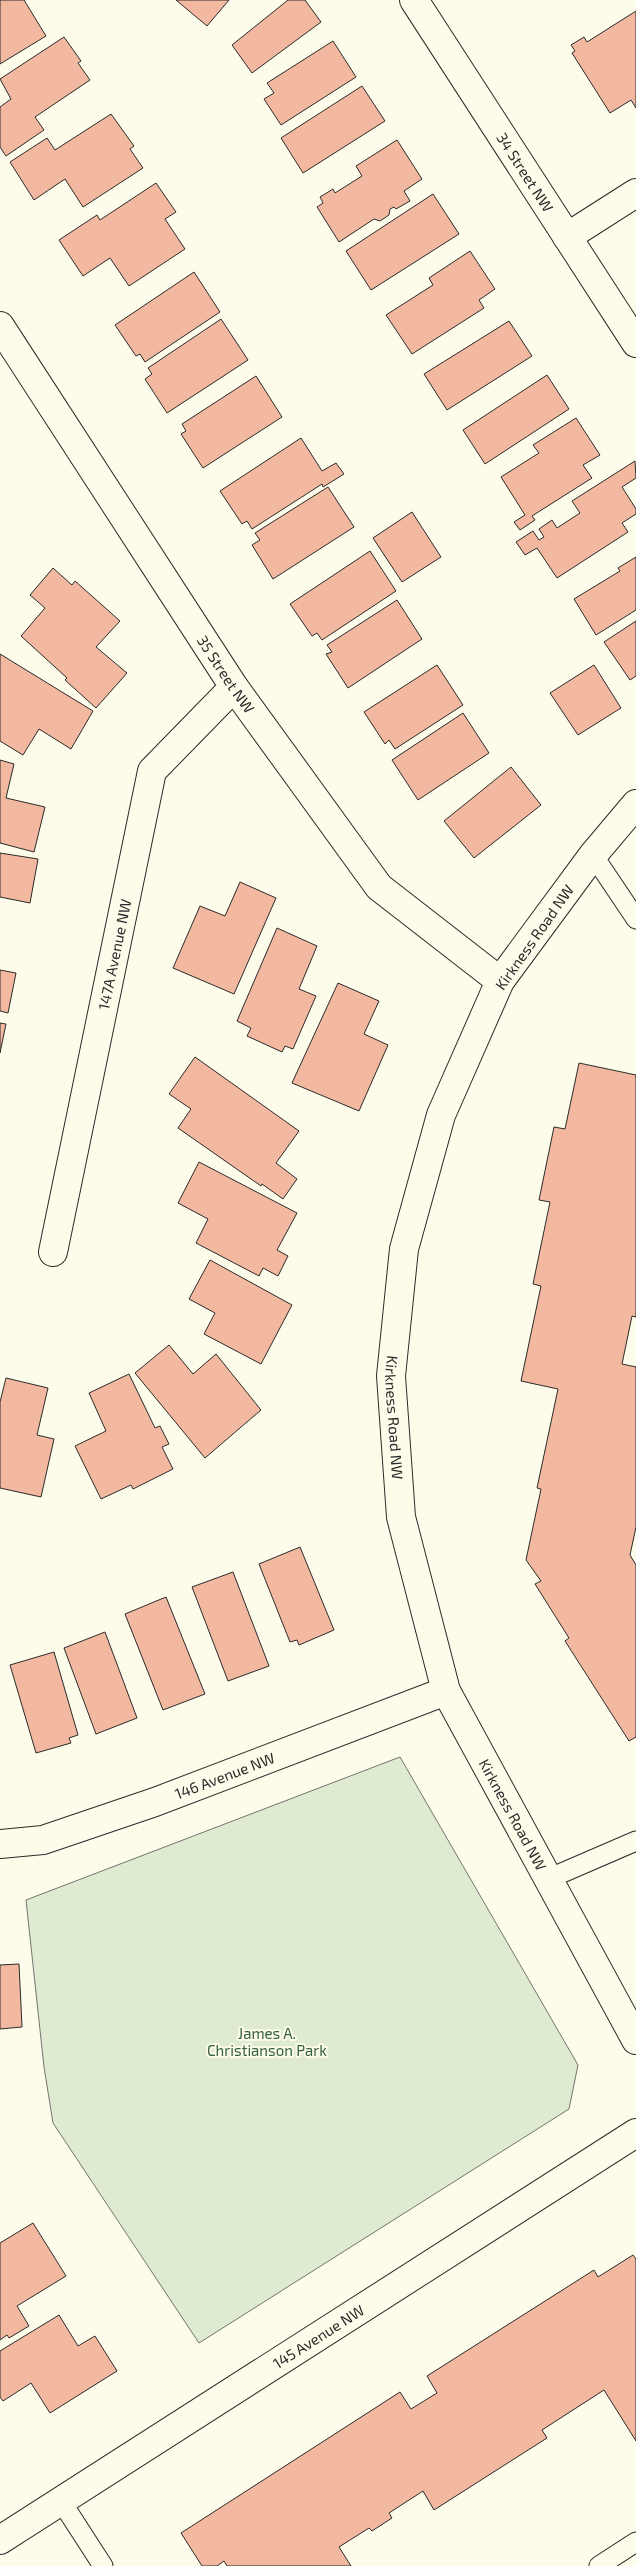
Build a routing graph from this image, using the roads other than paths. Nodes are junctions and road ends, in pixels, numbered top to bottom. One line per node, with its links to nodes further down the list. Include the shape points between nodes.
1 (414, 0): 3 (street, 34 Street NW)
2 (636, 193): 3 (street)
3 (567, 237): 5 (street, 34 Street NW)
4 (0, 326): 6 (street, 35 Street NW)
5 (636, 343)
6 (234, 687): 10 (street, 35 Street NW, via 379,887); 11 (street, 147A Avenue NW, via 152,771)
7 (636, 804): 8 (street, Kirkness Road NW)
8 (593, 855): 9 (lane); 10 (street, Kirkness Road NW)
9 (636, 919)
10 (500, 981): 12 (street, Kirkness Road NW, via 438,1124 404,1249 391,1376 401,1518)
11 (53, 1252)
12 (446, 1691): 14 (street, 146 Avenue NW, via 145,1805 43,1840); 15 (street, Kirkness Road NW)
13 (636, 1841): 15 (lane)
14 (0, 1844)
15 (548, 1879): 16 (street, Kirkness Road NW)
16 (636, 2040)
17 (636, 2133): 18 (street, 145 Avenue NW)
18 (61, 2501): 19 (street, 145 Avenue NW); 21 (lane)
19 (0, 2540)
20 (636, 2542): 22 (lane)
21 (103, 2566)
22 (599, 2566)

